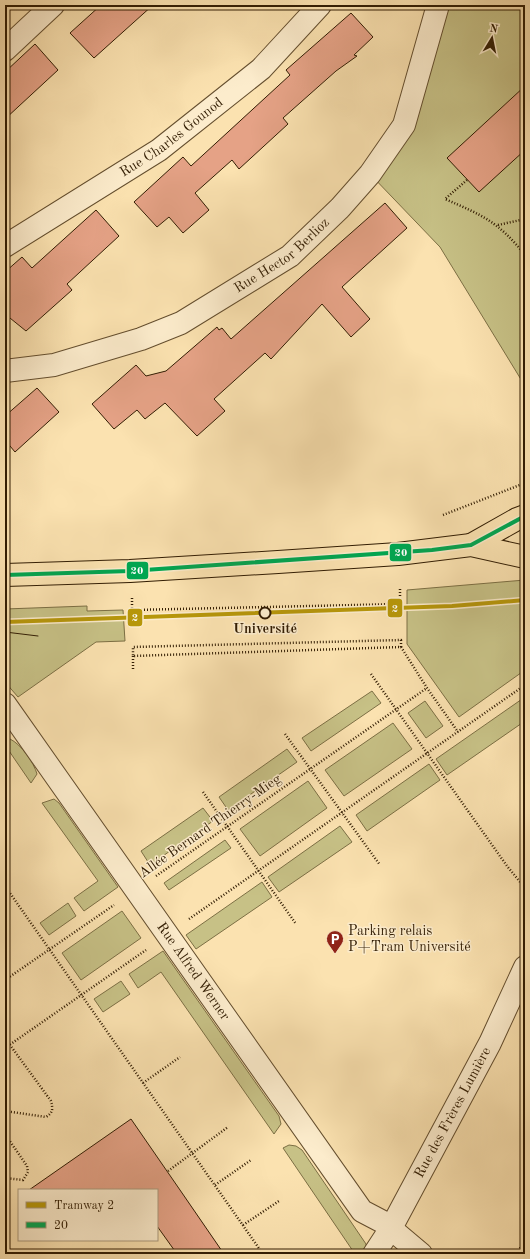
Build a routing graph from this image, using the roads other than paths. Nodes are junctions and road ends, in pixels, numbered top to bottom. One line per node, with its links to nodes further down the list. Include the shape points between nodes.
1 (53, 5): 4 (street)
2 (320, 5): 5 (street, Rue Charles Gounod, via 261,69 159,150)
3 (431, 8): 6 (street, Rue Hector Berlioz, via 404,125 370,174 340,208 290,256 181,323 141,339 54,364)
4 (5, 50)
5 (5, 246)
6 (5, 371)
7 (525, 516): 8 (main road)
8 (471, 545): 9 (main road); 10 (main road, via 398,554 286,562)
9 (525, 557)
10 (5, 575)
11 (5, 704): 13 (street, Rue Alfred Werner, via 362,1211)
12 (525, 967): 13 (street, Rue des Frères Lumière, via 490,1042)
13 (391, 1228): 14 (street, Rue des Frères Lumière); 15 (street, Rue Alfred Werner)
14 (374, 1254)
15 (421, 1254)

